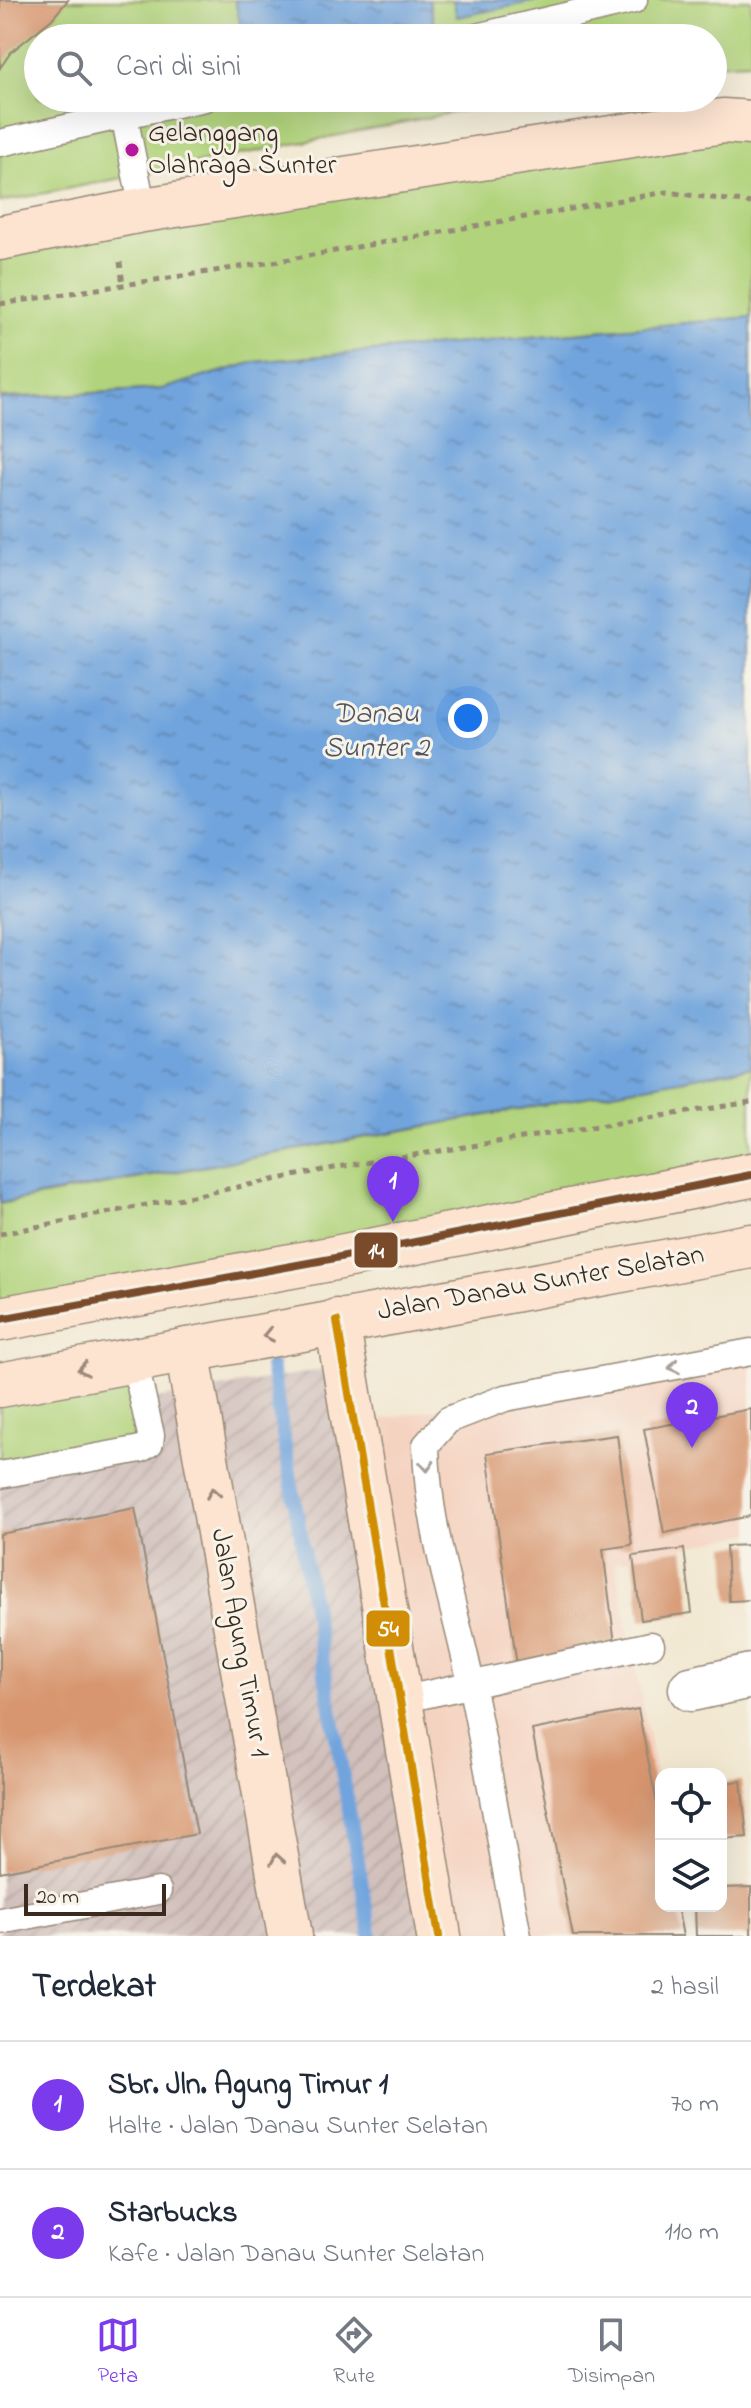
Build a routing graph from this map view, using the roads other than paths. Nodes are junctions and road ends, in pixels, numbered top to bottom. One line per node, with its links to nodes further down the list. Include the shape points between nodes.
1 (634, 0): 2 (lane)
2 (532, 24)
3 (138, 112): 4 (lane)
4 (124, 115): 6 (lane); 7 (lane)
5 (751, 123): 7 (street, via 723,121)
6 (0, 143)
7 (143, 210): 8 (street)
8 (0, 238)
9 (751, 1175): 11 (street)
10 (751, 1246): 12 (street, Jalan Danau Sunter Selatan)
11 (0, 1319)
12 (324, 1323): 13 (street, Jalan Danau Sunter Selatan, one-way to 13); 22 (street)
13 (206, 1347): 15 (street, Jalan Danau Sunter Selatan); 25 (street, Jalan Agung Timur 1, one-way to 13)
14 (751, 1352): 20 (lane, one-way to 20, via 505,1398 448,1420 426,1445 426,1473)
15 (134, 1360): 16 (street, Jalan Danau Sunter Selatan, one-way to 16); 17 (lane, via 150,1443)
16 (0, 1385)
17 (0, 1475)
18 (651, 1645): 20 (lane)
19 (751, 1676): 21 (street)
20 (472, 1686): 22 (lane); 27 (lane)
21 (691, 1689)
22 (401, 1700): 26 (street)
23 (158, 1891): 24 (lane)
24 (0, 1921)
25 (290, 1936)
26 (439, 1936)
27 (518, 1936)

